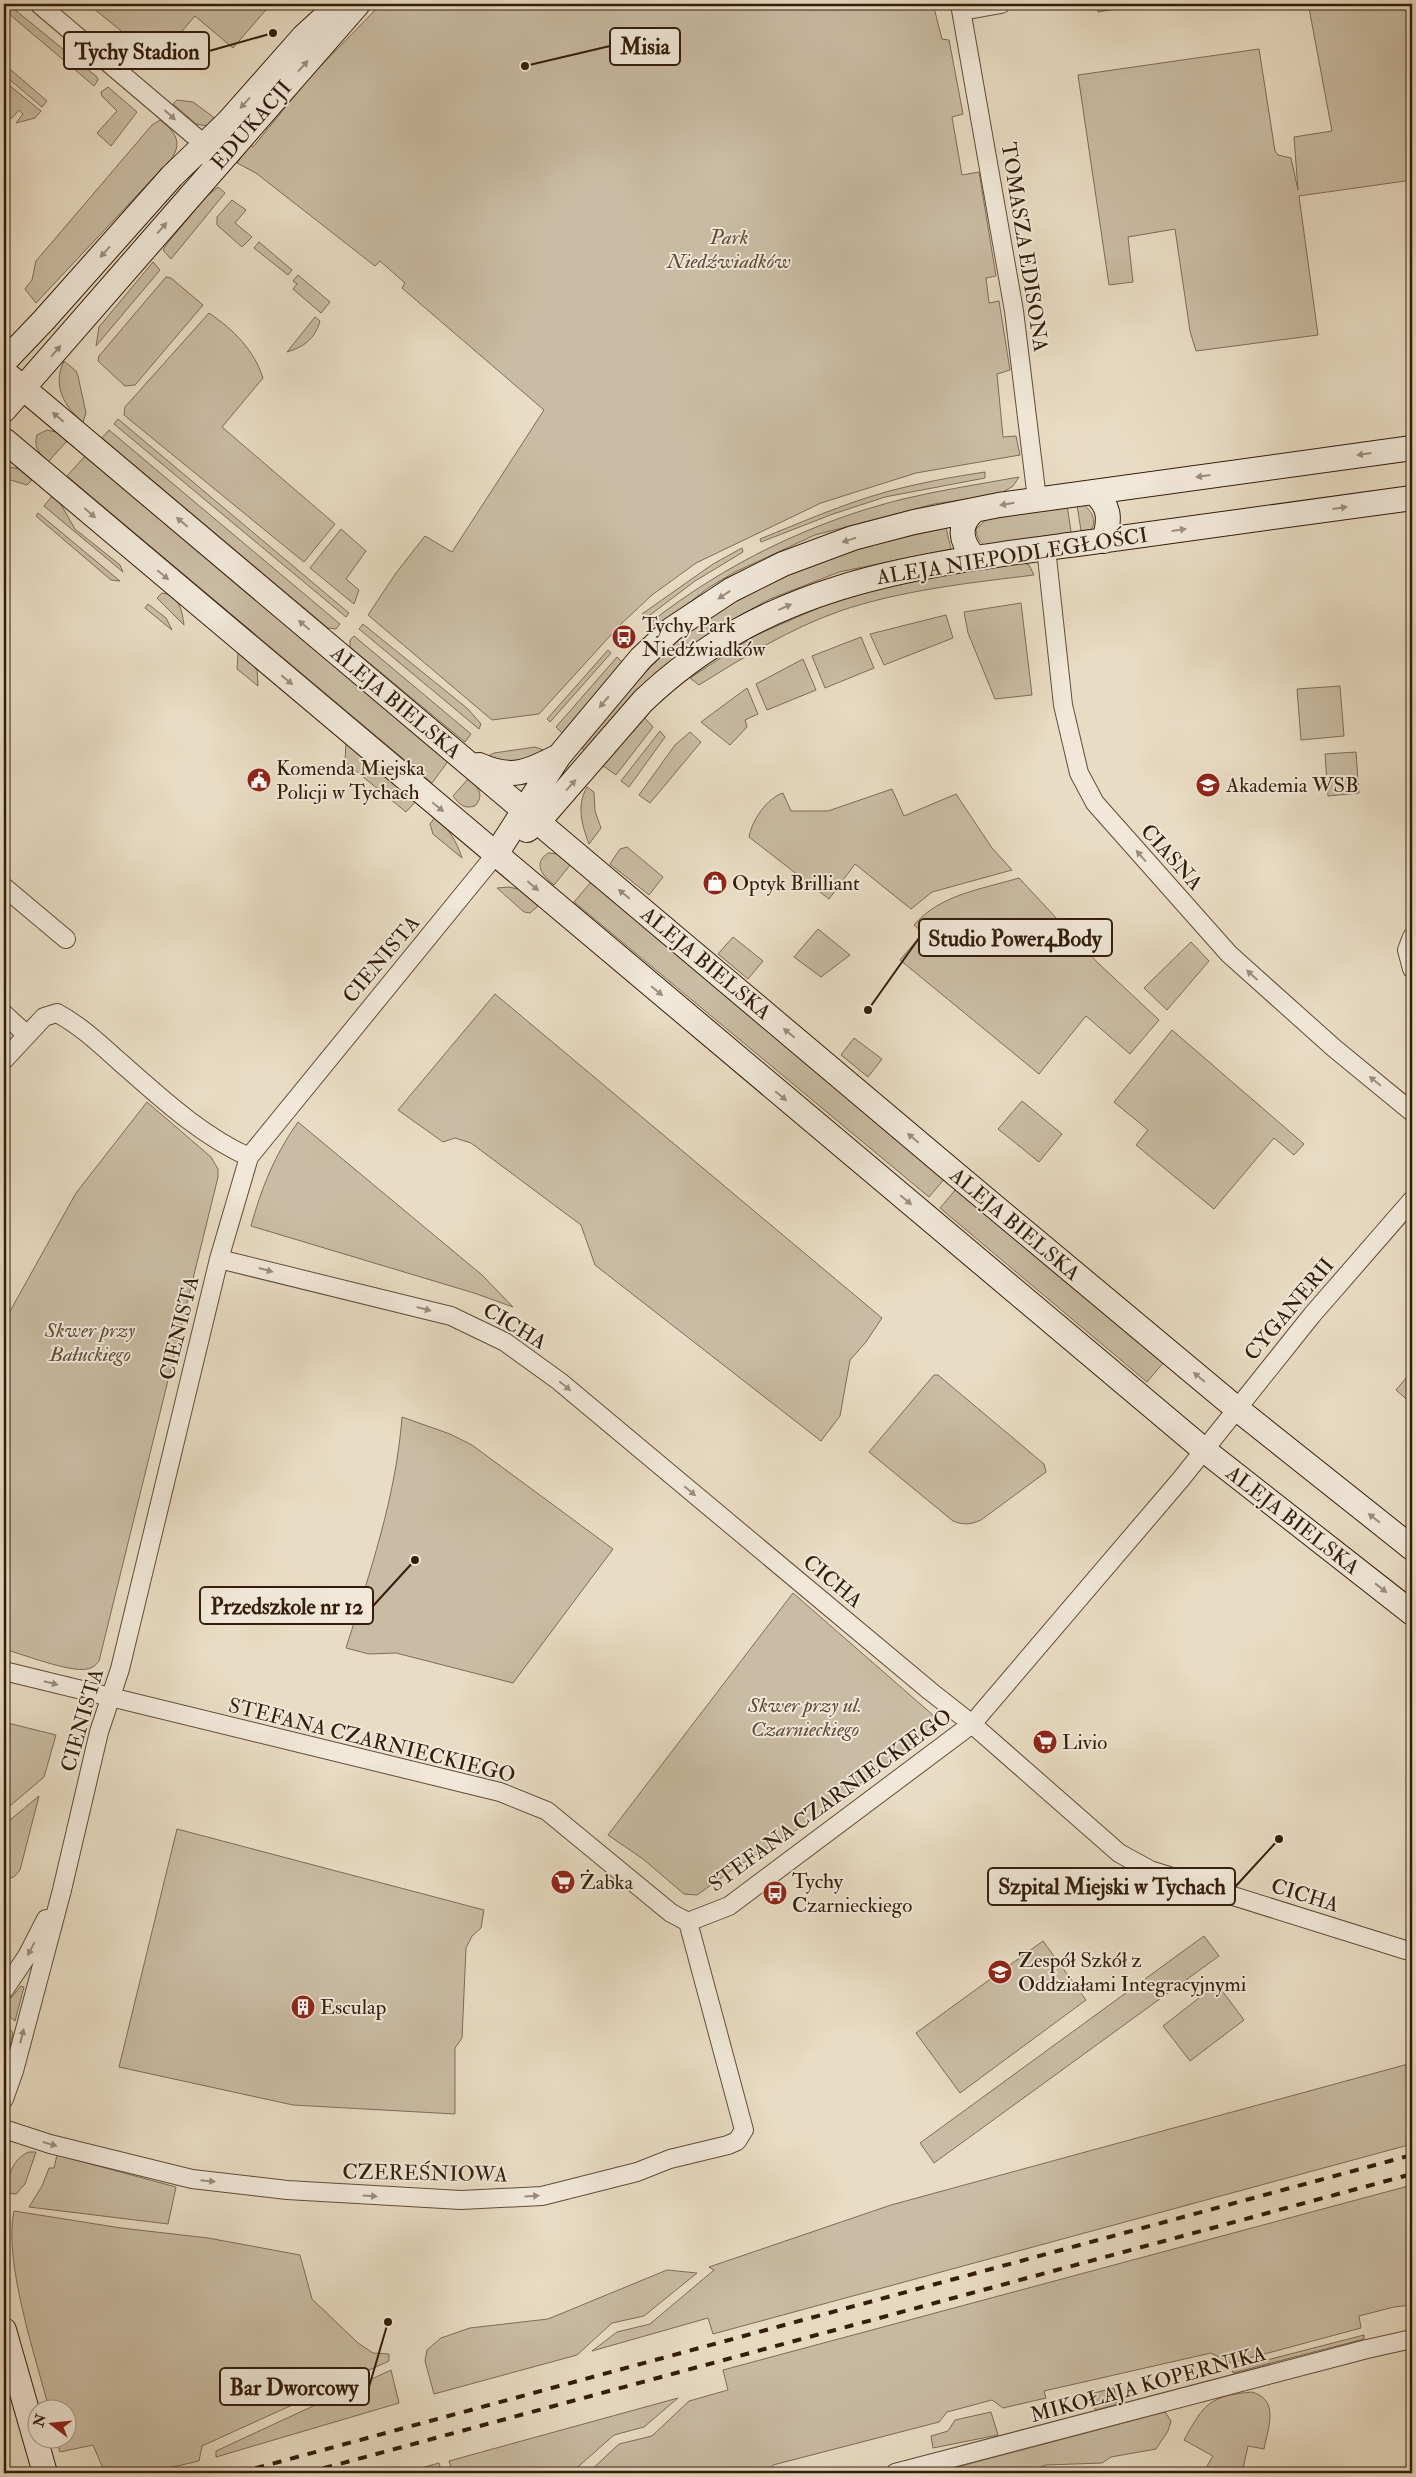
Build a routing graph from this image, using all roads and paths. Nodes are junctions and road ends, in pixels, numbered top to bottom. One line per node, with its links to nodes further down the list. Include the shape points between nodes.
1 (39, 4): 6 (street, one-way to 6)
2 (338, 4): 6 (main road, EDUKACJI, one-way to 6)
3 (358, 4): 7 (main road, EDUKACJI, one-way to 3)
4 (1001, 4): 5 (street)
5 (961, 7): 18 (street, TOMASZA EDISONA, via 1014,311)
6 (204, 144): 7 (street); 8 (main road, EDUKACJI)
7 (213, 169): 9 (main road, EDUKACJI, one-way to 7)
8 (125, 230): 9 (street); 10 (main road, EDUKACJI, one-way to 10)
9 (145, 248): 12 (main road, EDUKACJI, one-way to 9)
10 (4, 362)
11 (4, 372): 12 (main road, ALEJA BIELSKA)
12 (24, 388): 13 (main road, EDUKACJI); 24 (main road, ALEJA BIELSKA, one-way to 12)
13 (4, 410)
14 (4, 440): 26 (main road, ALEJA BIELSKA, one-way to 26)
15 (1412, 448): 16 (main road, ALEJA NIEPODLEGŁOŚCI, one-way to 16)
16 (1093, 492): 18 (main road, ALEJA NIEPODLEGŁOŚCI); 20 (main road, via 1105,503 1109,513)
17 (1412, 498): 20 (main road, ALEJA NIEPODLEGŁOŚCI, one-way to 17)
18 (1037, 499): 19 (main road, ALEJA NIEPODLEGŁOŚCI, one-way to 19)
19 (975, 510): 22 (main road, via 966,517 963,532 966,548); 23 (main road, ALEJA NIEPODLEGŁOŚCI, one-way to 23, via 914,522 827,547 731,590 672,629 641,658)
20 (1104, 541): 21 (main road, ALEJA NIEPODLEGŁOŚCI)
21 (1046, 548): 22 (main road, ALEJA NIEPODLEGŁOŚCI); 34 (street, CIASNA, one-way to 21, via 1334,1048 1229,954 1095,803 1080,773 1066,718)
22 (975, 558): 25 (main road, ALEJA NIEPODLEGŁOŚCI, one-way to 22, via 643,701 683,666 744,625 797,602 865,579)
23 (559, 756): 24 (main road, ALEJA NIEPODLEGŁOŚCI, via 511,775 488,770); 25 (main road, ALEJA NIEPODLEGŁOŚCI)
24 (463, 757): 25 (main road, ALEJA BIELSKA)
25 (532, 815): 26 (main road, ALEJA NIEPODLEGŁOŚCI); 38 (main road, ALEJA BIELSKA, one-way to 25)
26 (496, 854): 35 (street, CIENISTA); 39 (main road, ALEJA BIELSKA, one-way to 39)
27 (4, 887): 29 (street)
28 (1412, 937): 30 (street, via 1407,950)
29 (66, 939)
30 (1412, 969)
31 (4, 1014): 32 (street)
32 (26, 1034): 33 (street); 35 (street, via 44,1016 57,1013 71,1020 214,1140)
33 (4, 1060)
34 (1412, 1112)
35 (249, 1157): 37 (street, CIENISTA)
36 (1412, 1200): 38 (street, CYGANERII)
37 (219, 1259): 43 (street, CIENISTA); 44 (street, CICHA, one-way to 44, via 451,1316 505,1342 556,1379)
38 (1236, 1408): 39 (street, CYGANERII); 40 (main road, ALEJA BIELSKA, one-way to 38)
39 (1204, 1450): 41 (main road, ALEJA BIELSKA, one-way to 41); 44 (street, STEFANA CZARNIECKIEGO)
40 (1412, 1548)
41 (1412, 1613)
42 (4, 1671): 43 (street, STEFANA CZARNIECKIEGO, one-way to 43)
43 (110, 1699): 45 (street, CIENISTA, via 99,1732); 46 (street, STEFANA CZARNIECKIEGO, via 500,1792 547,1811 671,1913)
44 (972, 1724): 46 (street, STEFANA CZARNIECKIEGO, via 729,1906); 47 (street, CICHA, via 1120,1853 1142,1866)
45 (62, 1890): 48 (street, CIENISTA, one-way to 48, via 27,1956); 49 (street, CIENISTA, one-way to 45)
46 (688, 1922): 50 (street, CZEREŚNIOWA, one-way to 46, via 50,2144 192,2179 287,2190 461,2200 542,2196 728,2145 737,2141 744,2130)
47 (1412, 1952)
48 (4, 1990)
49 (4, 2099)
50 (4, 2129)
51 (4, 2330): 53 (main road)
52 (1412, 2339): 54 (street, MIKOŁAJA KOPERNIKA)
53 (44, 2473)
54 (895, 2473)

